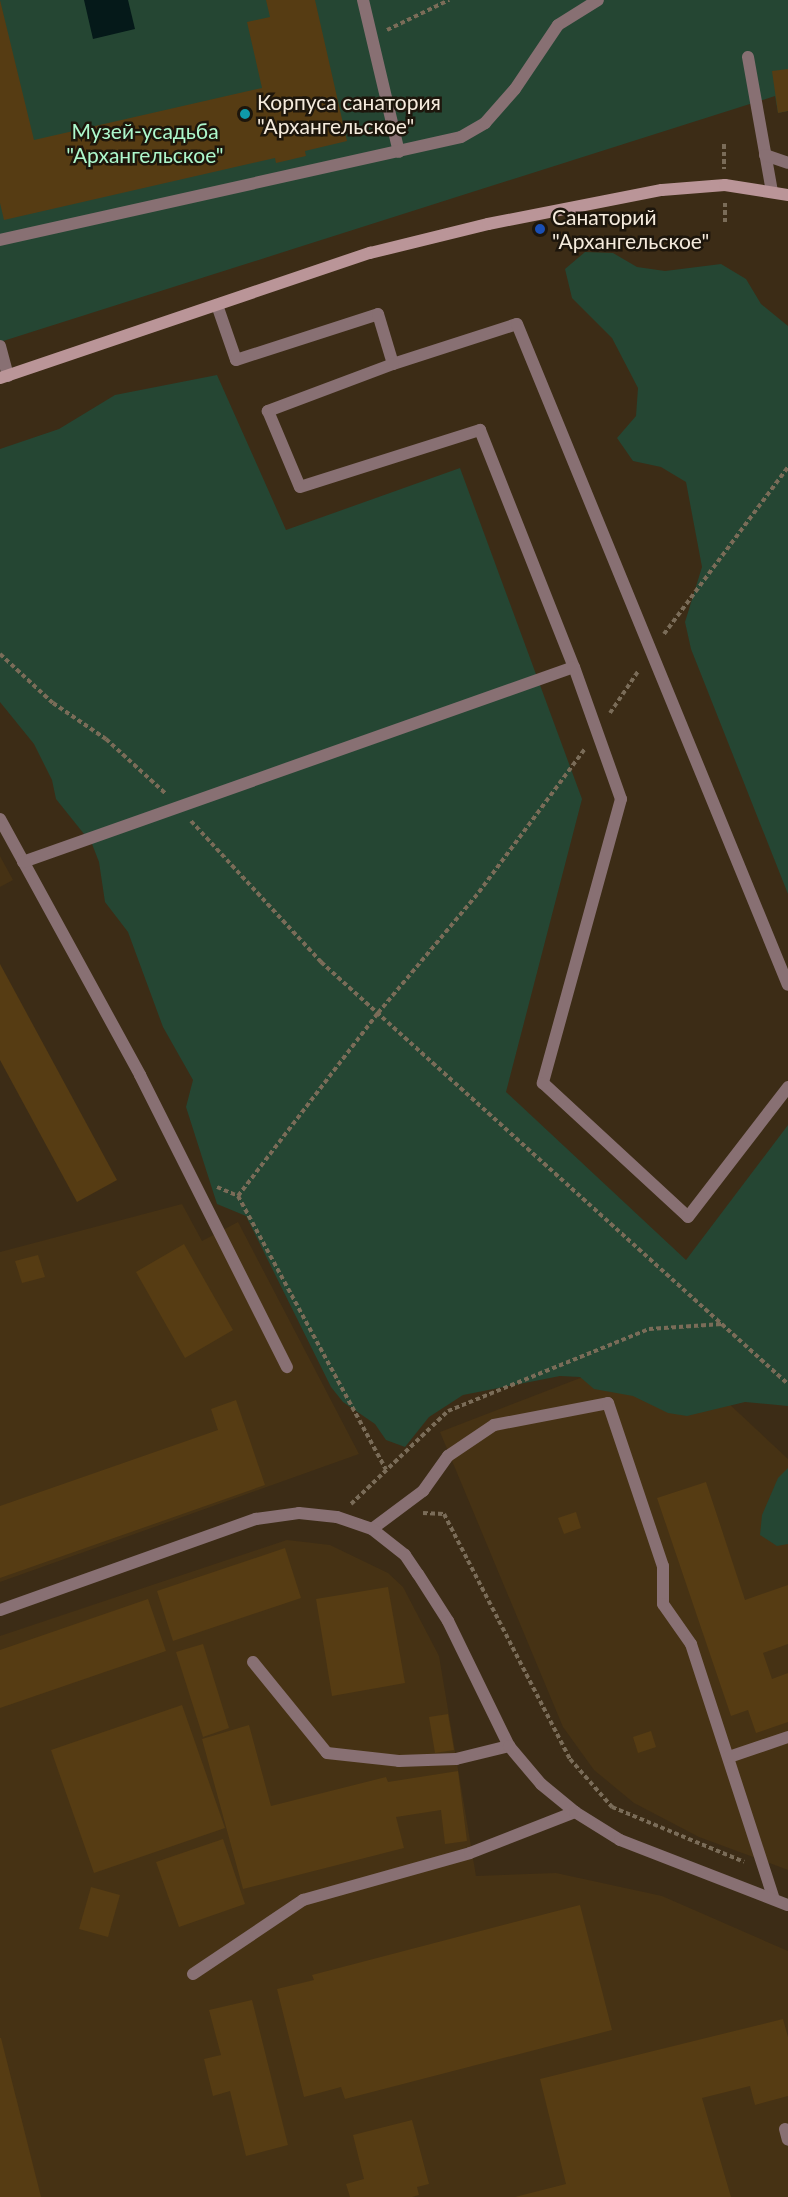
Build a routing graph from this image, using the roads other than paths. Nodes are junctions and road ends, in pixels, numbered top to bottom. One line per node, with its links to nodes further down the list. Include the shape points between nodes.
1 (363, 0): 4 (street)
2 (598, 0): 4 (street, via 558,25 515,89 485,123 460,137)
3 (748, 57): 5 (street)
4 (399, 152): 9 (street)
5 (765, 155): 6 (street); 7 (street)
6 (788, 163)
7 (772, 192): 8 (street); 10 (street, via 725,185 598,201 370,253)
8 (788, 195)
9 (0, 240)
10 (217, 305): 12 (street, via 236,360 378,314); 13 (street)
11 (0, 346): 13 (street)
12 (393, 364): 14 (street, via 268,411 300,487 480,430); 17 (street, via 517,324)
13 (4, 377)
14 (574, 667): 16 (street); 18 (street, via 621,799 543,1083 688,1217)
15 (0, 819): 16 (street)
16 (23, 862): 19 (street, via 140,1075)
17 (788, 985)
18 (788, 1087)
19 (287, 1367)
20 (372, 1529): 21 (street, via 337,1517 299,1513 256,1519); 24 (street, via 405,1555 430,1593); 25 (street, via 423,1491 448,1456 494,1425 608,1403 663,1566 663,1604 691,1644)
21 (0, 1610)
22 (253, 1662): 24 (street, via 327,1753 456,1759)
23 (788, 1737): 25 (street)
24 (509, 1746): 26 (street, via 541,1784)
25 (729, 1757): 27 (street)
26 (575, 1812): 27 (street, via 620,1840); 29 (street, via 470,1853 303,1900)
27 (774, 1899): 28 (street)
28 (788, 1905)
29 (194, 1974)

